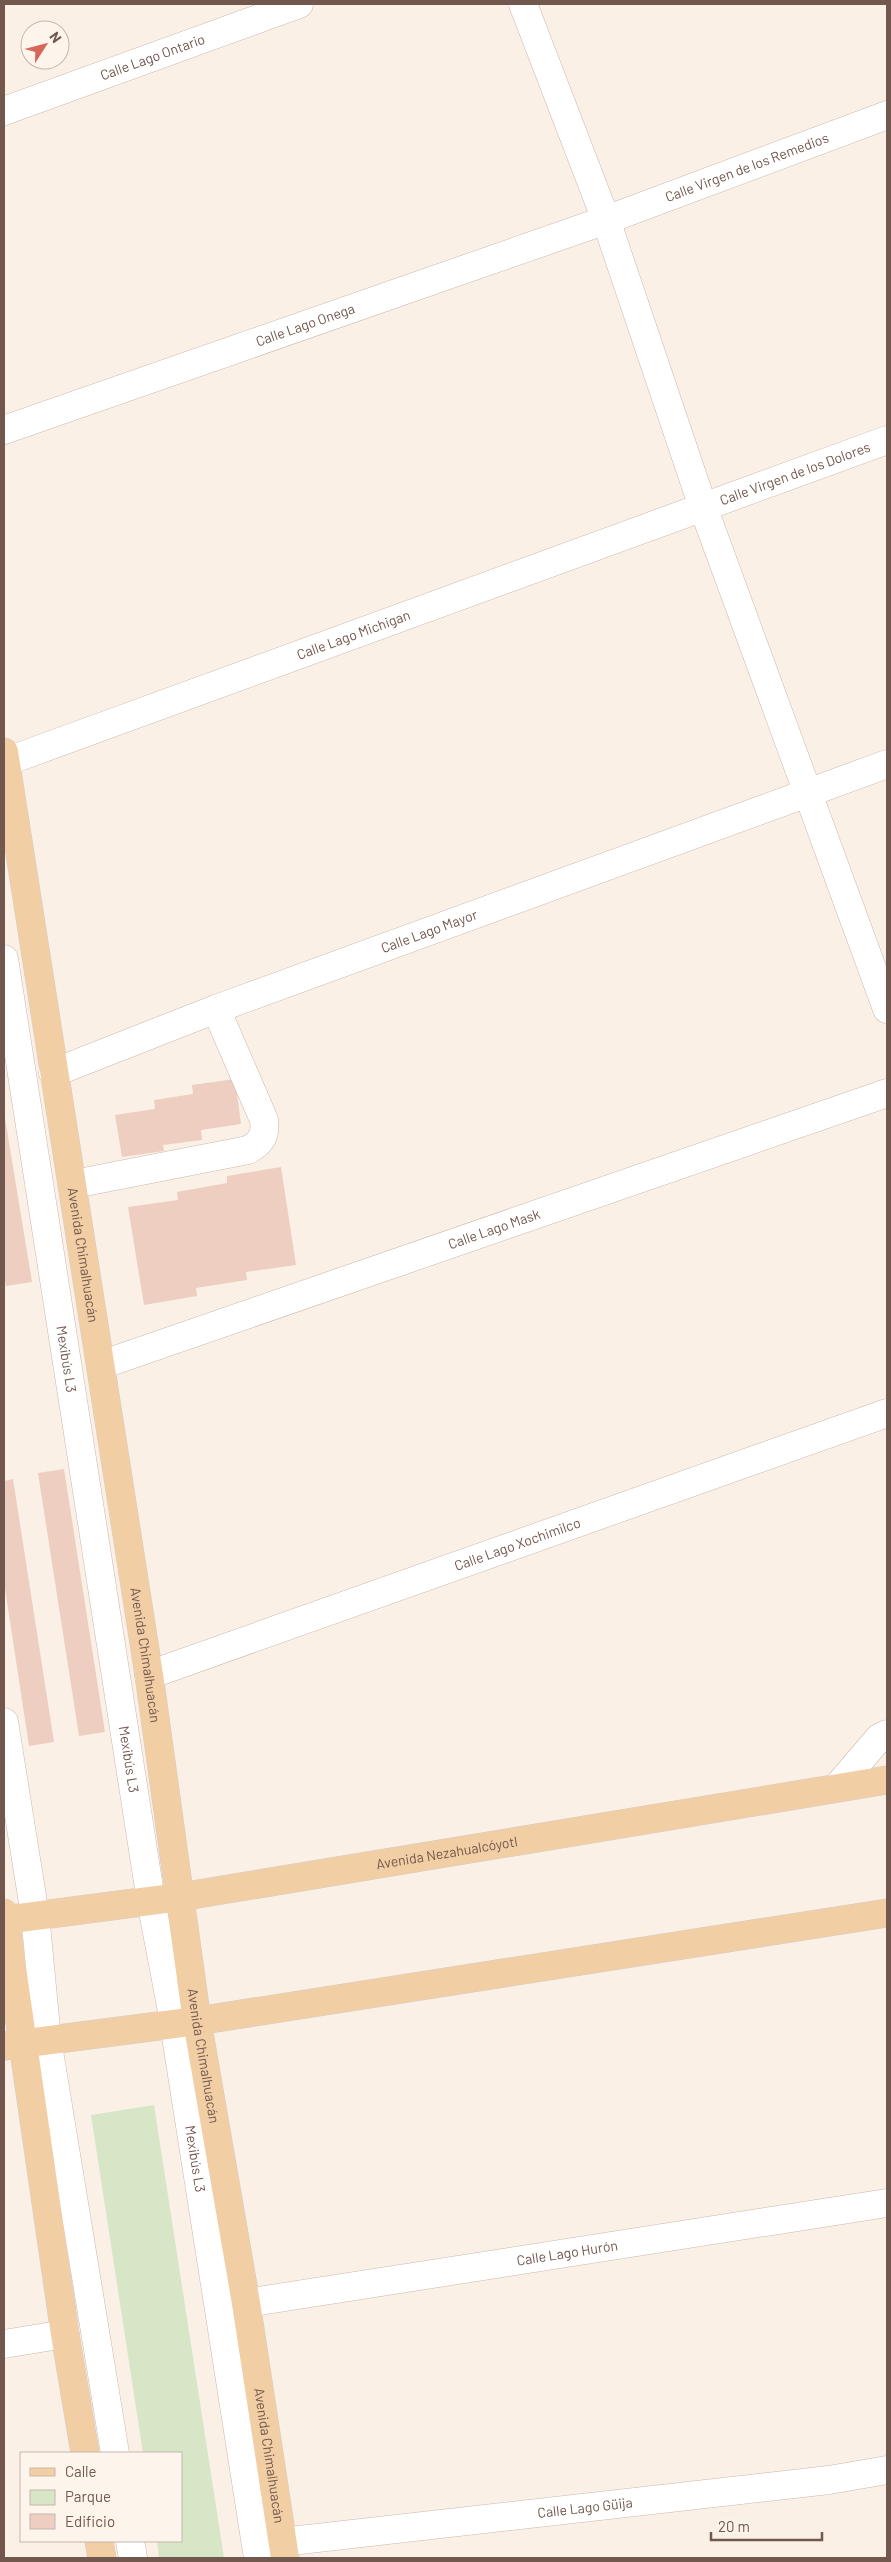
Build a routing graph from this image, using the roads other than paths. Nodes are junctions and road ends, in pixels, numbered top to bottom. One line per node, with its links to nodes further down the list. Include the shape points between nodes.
1 (299, 4): 3 (street, Calle Lago Ontario)
2 (523, 4): 5 (street)
3 (4, 111)
4 (887, 115): 5 (street, Calle Virgen de los Remedios)
5 (606, 220): 6 (street, Calle Lago Onega); 8 (street)
6 (4, 430)
7 (887, 440): 8 (street, Calle Virgen de los Dolores)
8 (703, 507): 9 (street, Calle Lago Michigan); 11 (street)
9 (4, 757): 15 (main road, Avenida Chimalhuacán)
10 (887, 764): 11 (street, Calle Lago Mayor)
11 (809, 793): 13 (street, Calle Lago Mayor); 14 (street)
12 (4, 958): 26 (street, Mexibús L3)
13 (216, 1009): 15 (street, Calle Lago Mayor); 17 (street, via 264,1120 265,1132 259,1144 248,1150)
14 (887, 1009)
15 (53, 1073): 17 (main road, Avenida Chimalhuacán)
16 (887, 1092): 18 (street, Calle Lago Mask)
17 (74, 1184): 18 (main road, Avenida Chimalhuacán)
18 (101, 1364): 20 (main road, Avenida Chimalhuacán)
19 (887, 1413): 20 (street, Calle Lago Xochimilco)
20 (149, 1675): 25 (main road, Avenida Chimalhuacán)
21 (4, 1722): 28 (street)
22 (887, 1734): 24 (street, via 879,1738)
23 (887, 1780): 24 (main road, Avenida Nezahualcóyotl)
24 (837, 1787): 25 (main road, Avenida Nezahualcóyotl)
25 (180, 1897): 26 (main road, Avenida Nezahualcóyotl); 30 (main road, Avenida Chimalhuacán)
26 (150, 1901): 28 (main road, Avenida Nezahualcóyotl); 30 (street, Mexibús L3)
27 (887, 1913): 30 (main road)
28 (35, 1915): 29 (main road, Avenida Nezahualcóyotl); 31 (street)
29 (4, 1918): 31 (main road)
30 (185, 2022): 31 (main road); 33 (main road, Avenida Chimalhuacán); 44 (street, Mexibús L3)
31 (24, 2042): 34 (main road); 37 (street)
32 (887, 2203): 33 (street, Calle Lago Hurón)
33 (246, 2302): 41 (main road, Avenida Chimalhuacán)
34 (65, 2334): 35 (street); 36 (main road)
35 (4, 2344)
36 (85, 2452)
37 (115, 2452)
38 (887, 2470): 41 (street, Calle Lago Güija)
39 (99, 2542): 42 (main road)
40 (130, 2542): 43 (street)
41 (283, 2550)
42 (102, 2558)
43 (133, 2558)
44 (258, 2558)

